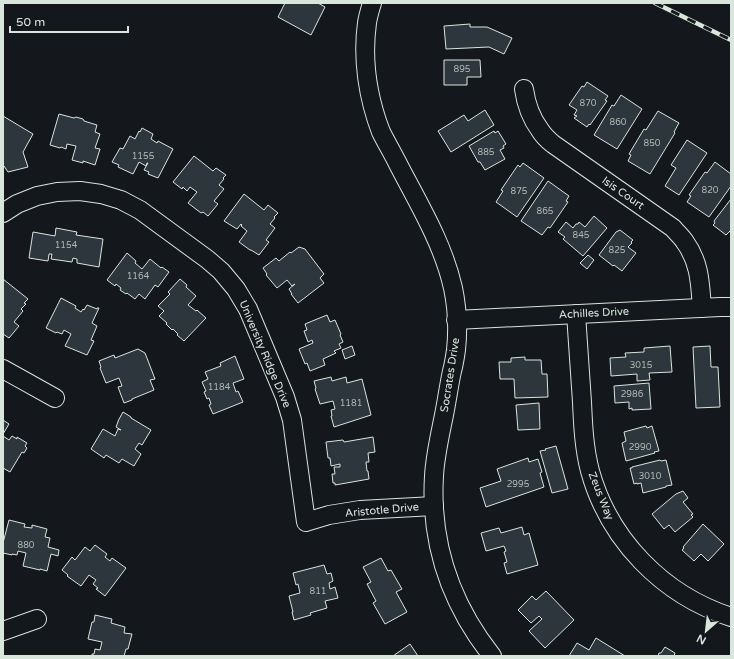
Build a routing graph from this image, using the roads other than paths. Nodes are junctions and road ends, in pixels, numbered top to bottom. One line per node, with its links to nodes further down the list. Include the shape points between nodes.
1 (372, 3): 7 (street, Socrates Drive, via 365,51 372,106 382,132 446,262 453,289)
2 (524, 89): 5 (street, Isis Court, via 531,115 540,131 553,144 673,228 685,241 699,275)
3 (3, 213): 11 (street, University Ridge Drive, via 37,196 57,192 80,190 101,194 121,200 140,210 221,271 248,309 285,397 292,420)
4 (731, 307): 5 (street, Achilles Drive)
5 (702, 308): 6 (street, Achilles Drive)
6 (576, 314): 7 (street, Achilles Drive); 12 (street, Zeus Way, via 584,443 590,470 606,511 628,546 668,585 691,600)
7 (456, 320): 10 (street, Socrates Drive, via 456,350 434,476)
8 (3, 369): 9 (street)
9 (55, 398)
10 (434, 506): 11 (street, Aristotle Drive, via 360,510); 15 (street, Socrates Drive, via 438,540 448,578 472,628)
11 (306, 522)
12 (731, 617)
13 (37, 619): 14 (street)
14 (3, 631)
15 (492, 656)

